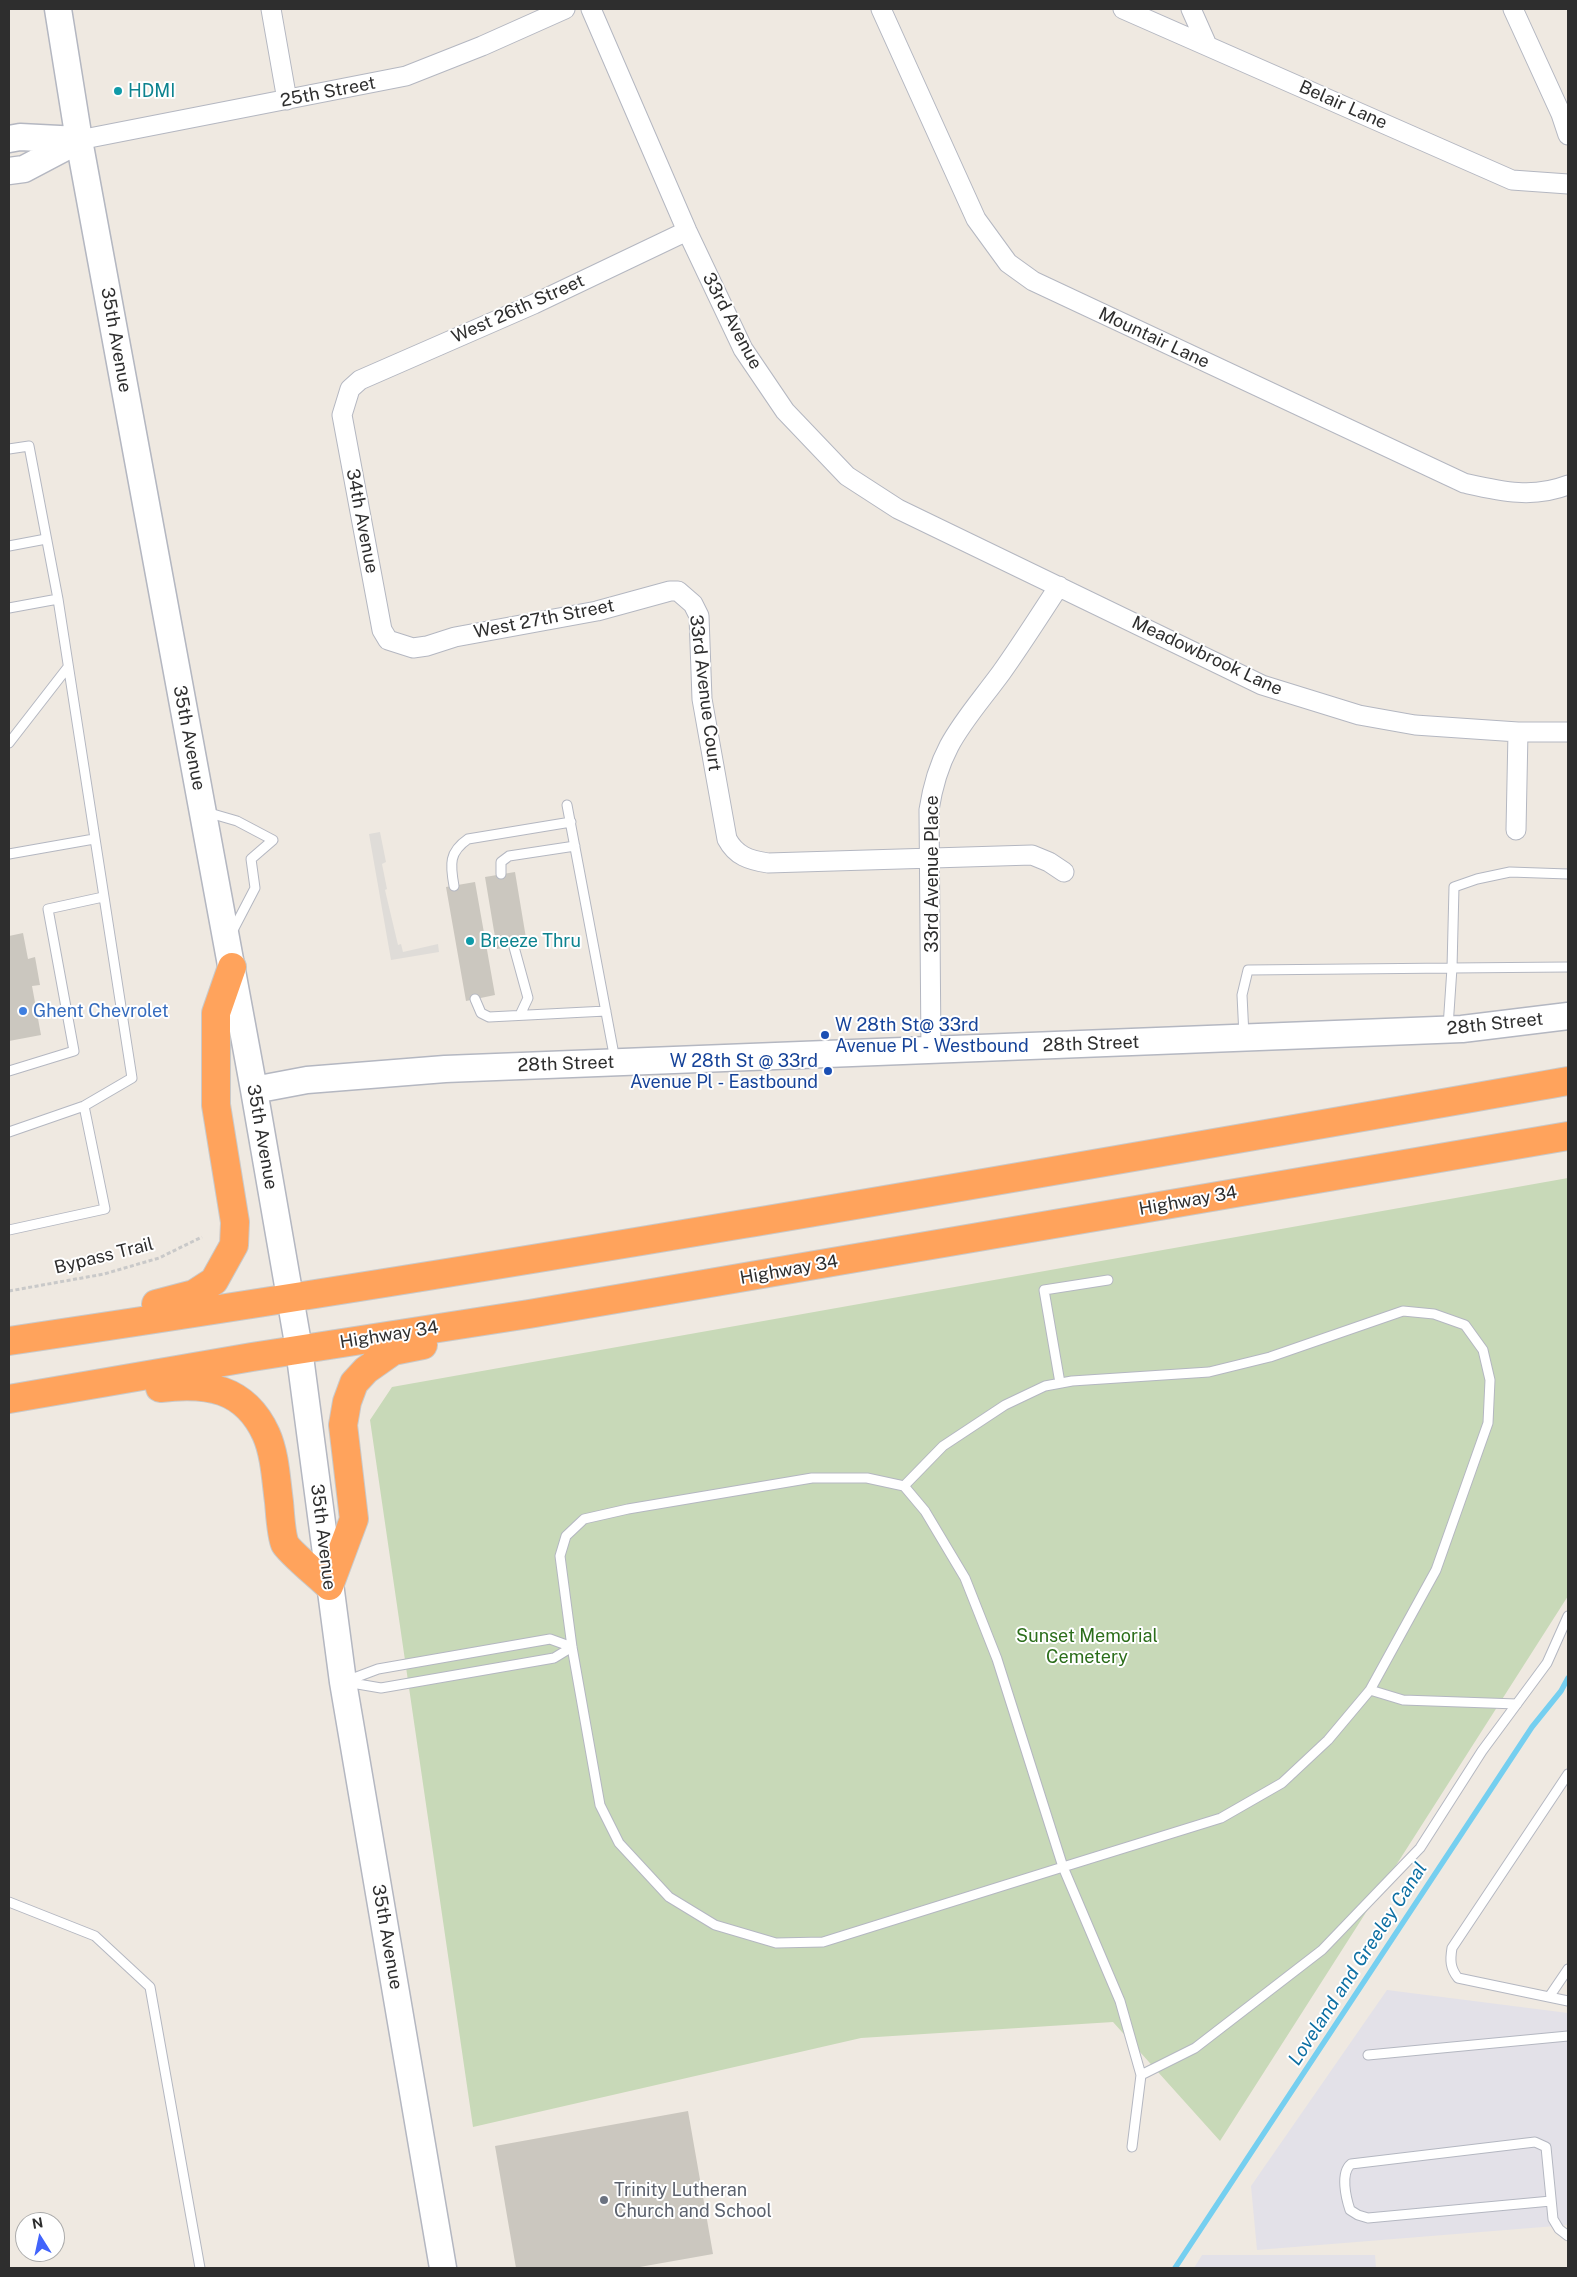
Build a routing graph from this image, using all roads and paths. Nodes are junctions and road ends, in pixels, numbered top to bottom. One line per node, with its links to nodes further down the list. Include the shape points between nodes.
1 (58, 9): 13 (main road, 35th Avenue)
2 (271, 9): 10 (street)
3 (565, 9): 10 (street, 25th Street, via 406,76)
4 (591, 9): 16 (street, 33rd Avenue)
5 (881, 9): 19 (street, Mountair Lane, via 976,218 1008,263 1033,281 1464,483 1508,493 1530,494)
6 (1122, 9): 9 (street, Belair Lane)
7 (1191, 9): 9 (street)
8 (1513, 9): 11 (street)
9 (1207, 45): 15 (street, Belair Lane, via 1512,180)
10 (287, 100): 13 (street, 25th Street)
11 (1568, 135)
12 (9, 139): 13 (main road, 25th Street, via 20,136)
13 (79, 140): 14 (main road, 25th Street, via 24,169); 32 (main road, 35th Avenue)
14 (9, 172)
15 (1568, 184)
16 (687, 231): 17 (street, West 26th Street, via 534,304 360,380); 22 (street, 33rd Avenue, via 742,349 785,411 847,476 898,509)
17 (350, 389): 26 (street, 34th Avenue, via 342,415 382,630 388,640)
18 (9, 449): 20 (lane, via 29,446)
19 (1568, 486)
20 (46, 539): 21 (lane); 24 (lane)
21 (9, 546)
22 (1059, 586): 28 (street, Meadowbrook Lane, via 1262,685 1359,715 1415,725); 38 (street, 33rd Avenue Place, via 1002,672 953,736 940,760 929,810)
23 (686, 597): 26 (street, West 27th Street, via 678,591 670,591 597,611 455,637 427,646); 38 (street, 33rd Avenue Court, via 699,616 702,699 727,839 733,850 752,861 768,863)
24 (58, 599): 25 (lane); 27 (lane)
25 (9, 608)
26 (400, 646)
27 (68, 667): 30 (lane); 35 (lane)
28 (1518, 732): 29 (street, Meadowbrook Lane); 34 (street)
29 (1568, 732)
30 (9, 744)
31 (567, 805): 33 (lane)
32 (203, 811): 45 (main road, 35th Avenue); 45 (lane, via 237,821 273,840 251,860 255,888)
33 (571, 822): 36 (lane); 42 (lane, via 468,839 456,848 452,861)
34 (1516, 830)
35 (94, 839): 37 (lane); 43 (lane)
36 (575, 846): 40 (lane, via 509,856 501,862); 49 (lane)
37 (9, 854)
38 (928, 858): 39 (street, via 1032,855); 54 (street, 33rd Avenue Place)
39 (1064, 872)
40 (501, 874)
41 (1568, 874): 47 (lane, via 1510,872 1454,887)
42 (454, 886)
43 (103, 897): 56 (lane, via 48,909 74,1051); 59 (lane, via 132,1078)
44 (514, 947): 50 (lane, via 528,998)
45 (229, 955): 58 (main road, 35th Avenue); 68 (highway, via 216,1013 216,1105 235,1222 234,1244 214,1280 194,1294 173,1301)
46 (1568, 967): 47 (lane)
47 (1452, 968): 52 (lane); 53 (lane, via 1248,970 1242,995)
48 (475, 999): 50 (lane, via 481,1013 490,1017)
49 (606, 1011): 50 (lane); 55 (lane)
50 (520, 1015)
51 (1568, 1016): 52 (main road, 28th Street)
52 (1448, 1030): 53 (main road, 28th Street)
53 (1244, 1038): 54 (main road, 28th Street)
54 (931, 1050): 55 (main road, 28th Street)
55 (616, 1063): 58 (main road, 28th Street, via 445,1069 307,1080)
56 (9, 1072)
57 (1568, 1081): 66 (highway, via 768,1222)
58 (254, 1090): 66 (main road, 35th Avenue)
59 (84, 1106): 60 (lane); 62 (lane, via 105,1209)
60 (9, 1132)
61 (1568, 1136): 67 (highway, Highway 34)
62 (9, 1230)
63 (202, 1237): 65 (path, Bypass Trail, via 159,1258 104,1274)
64 (1108, 1280): 71 (lane, via 1044,1290)
65 (9, 1291)
66 (290, 1299): 69 (highway); 70 (main road, 35th Avenue)
67 (529, 1314): 70 (highway, Highway 34); 75 (highway, via 496,1332 393,1351 354,1383 343,1424 354,1519)
68 (9, 1326)
69 (9, 1342)
70 (299, 1350): 72 (highway, Highway 34); 75 (main road, 35th Avenue)
71 (1060, 1384): 74 (lane, via 1045,1386 1005,1405 943,1446); 79 (lane, via 1209,1372 1270,1357 1403,1311 1434,1314 1465,1326 1483,1350 1490,1380 1488,1423 1436,1570)
72 (9, 1399)
73 (9, 1408): 75 (highway, via 182,1385 206,1386 236,1397 254,1414 267,1435 285,1544)
74 (904, 1486): 77 (lane, via 867,1478 812,1478 584,1519 566,1536 560,1556); 82 (lane, via 925,1511 965,1578 997,1659)
75 (329, 1586): 78 (main road, 35th Avenue)
76 (1568, 1616): 80 (lane, via 1547,1663)
77 (572, 1647): 78 (lane, via 554,1658 381,1688); 78 (lane, via 550,1639 378,1669); 82 (lane, via 600,1805 619,1843 669,1897 715,1924 776,1943 823,1942)
78 (343, 1682): 94 (main road, 35th Avenue)
79 (1370, 1690): 80 (lane, via 1403,1700); 82 (lane, via 1328,1740 1282,1783 1221,1818)
80 (1518, 1704): 89 (lane, via 1482,1751 1420,1848 1322,1950 1195,2048)
81 (1568, 1774): 85 (lane, via 1452,1948 1451,1956 1452,1970 1458,1978)
82 (1063, 1867): 89 (lane, via 1120,2001)
83 (9, 1902): 93 (lane, via 95,1936 150,1987)
84 (1568, 1968): 85 (lane)
85 (1549, 1997): 86 (lane)
86 (1568, 2001)
87 (1568, 2036): 88 (lane)
88 (1368, 2055)
89 (1141, 2075): 90 (lane)
90 (1132, 2147)
91 (1551, 2201): 91 (lane, via 1546,2147 1536,2142 1350,2164 1346,2168 1350,2210 1368,2218); 92 (lane, via 1554,2219)
92 (1568, 2236)
93 (200, 2268)
94 (443, 2268)

